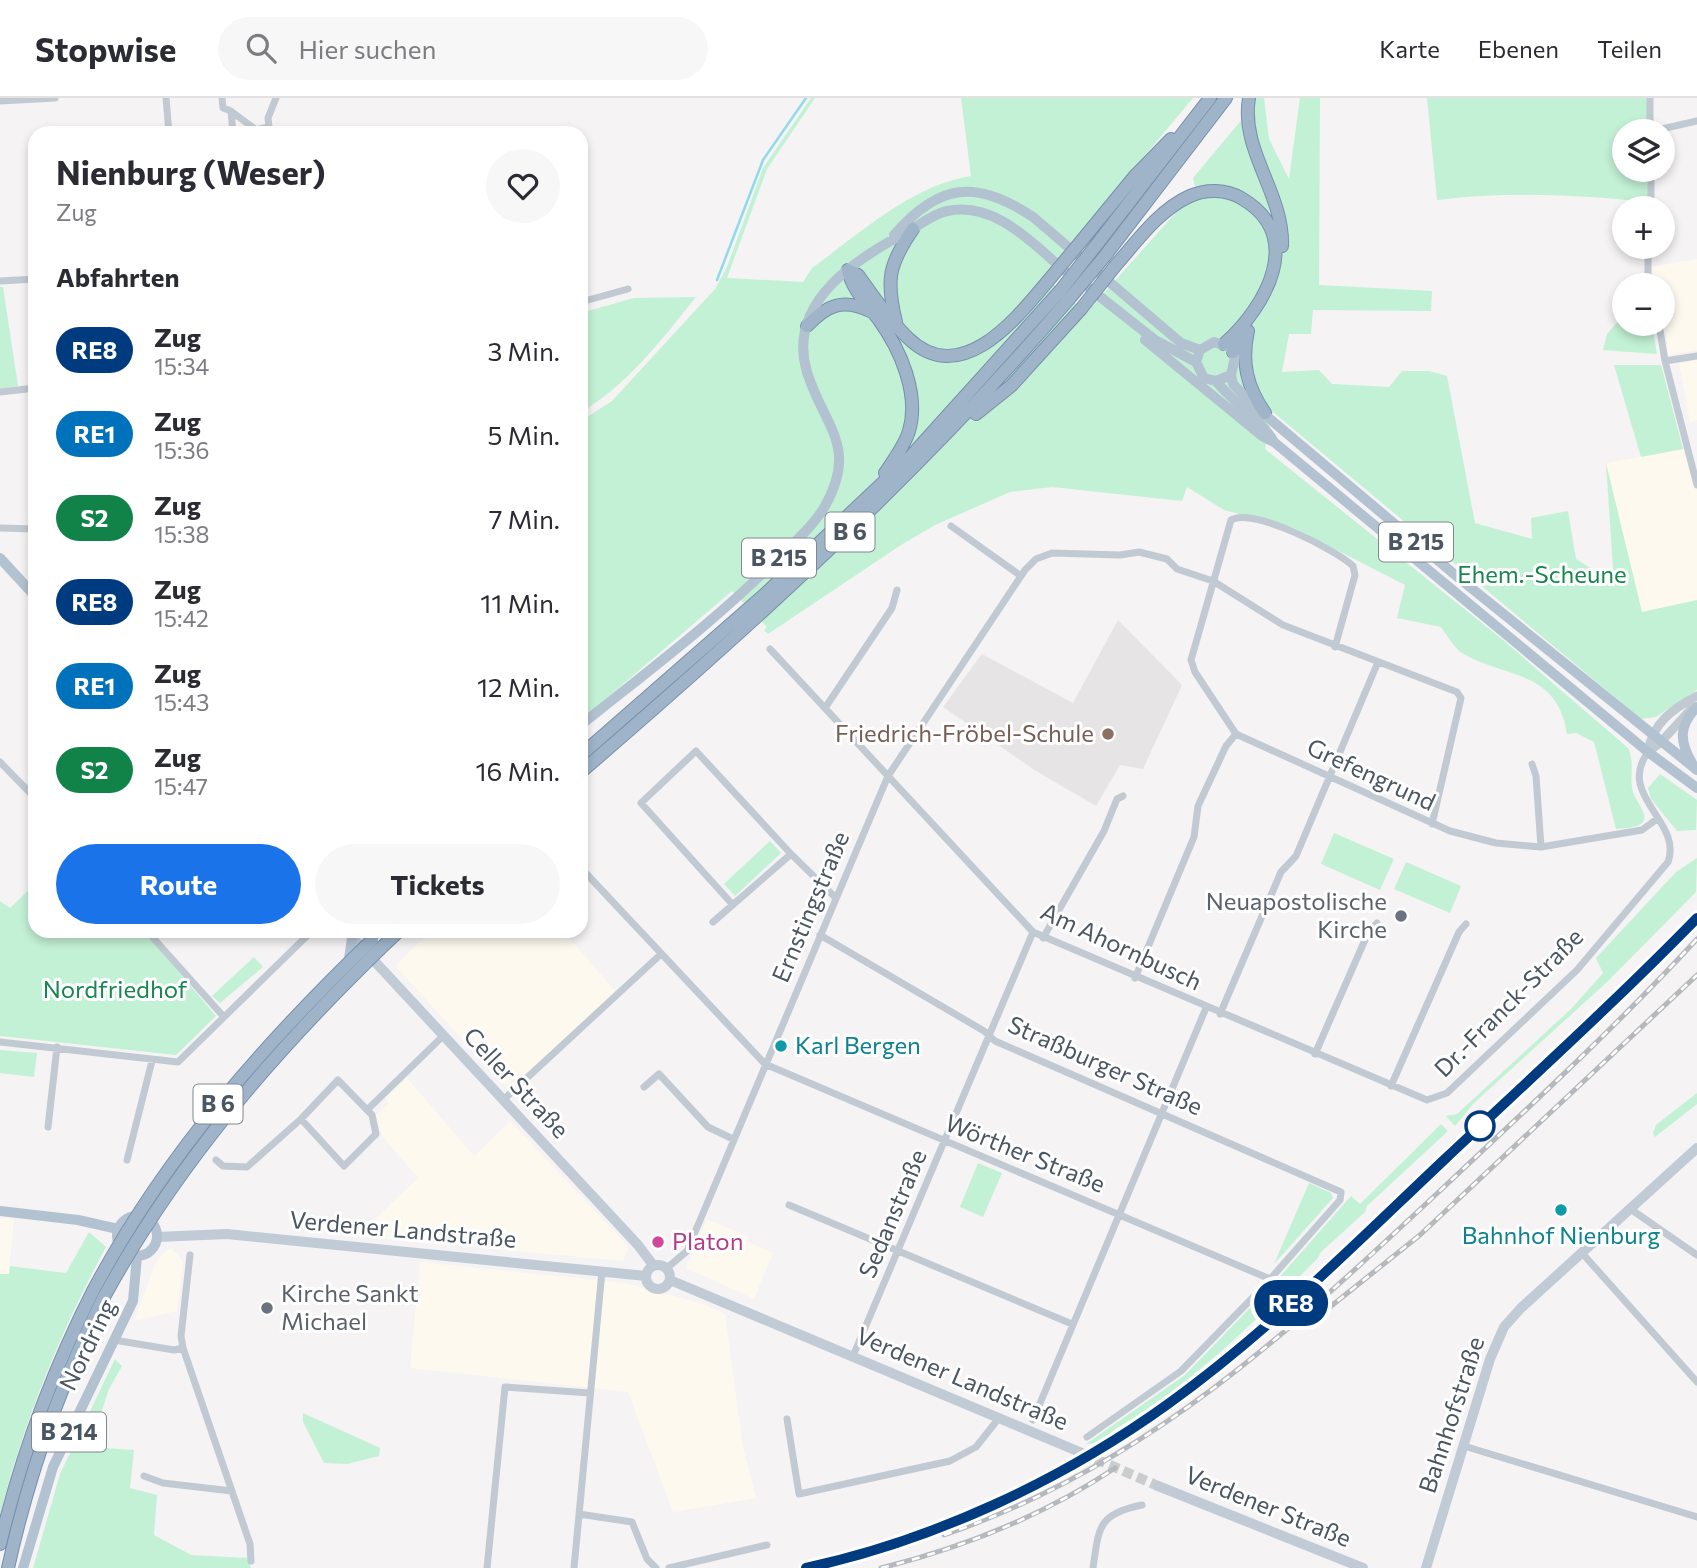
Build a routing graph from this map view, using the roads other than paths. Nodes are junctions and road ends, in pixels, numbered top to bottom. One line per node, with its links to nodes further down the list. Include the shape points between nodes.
1 (55, 98): 8 (street)
2 (166, 98): 13 (street)
3 (222, 98): 10 (street, via 223,108)
4 (276, 98): 16 (street, via 268,118)
5 (1226, 98): 20 (highway, B 6)
6 (1249, 98): 31 (highway, via 1248,134 1283,242 1271,294)
7 (1650, 99): 11 (street)
8 (0, 101)
9 (1208, 101): 20 (highway, B 6); 29 (highway, bridge, via 1134,177 1008,328 950,356 928,351 908,339)
10 (231, 111): 14 (street); 15 (street)
11 (1651, 119)
12 (1697, 121): 17 (street)
13 (168, 126)
14 (232, 126)
15 (251, 126)
16 (271, 126)
17 (1675, 126)
18 (912, 229): 19 (main road, B 215); 24 (main road, B 215, via 946,212 996,216); 29 (highway, via 891,265 888,290)
19 (888, 241): 21 (main road, B 215); 34 (main road, B 215, via 932,202 959,192 988,192 1033,217 1181,343)
20 (1100, 252): 26 (highway, B 6, bridge)
21 (848, 270): 28 (highway, via 850,282); 29 (highway, via 858,275); 30 (main road, B 215, via 817,300)
22 (28, 279): 23 (street)
23 (0, 281)
24 (1078, 282): 37 (main road, B 215, via 1155,340); 43 (main road, B 215)
25 (628, 289): 27 (street)
26 (1065, 295): 44 (highway, B 6); 46 (highway, B 6)
27 (588, 300)
28 (874, 313): 30 (highway, via 842,303 821,312); 46 (highway, via 892,338 912,403 909,432)
29 (896, 323)
30 (807, 327): 61 (main road, B 215, via 808,374 839,450 834,487 823,509 740,595)
31 (1249, 327): 33 (highway); 42 (highway, via 1247,375)
32 (1661, 336): 36 (street)
33 (1229, 348): 34 (main road, via 1209,343); 38 (main road, via 1236,363); 44 (highway, bridge, via 1267,291 1275,267 1275,242 1269,222 1256,206 1233,193 1209,191 1178,202 1148,228 1011,386)
34 (1200, 349): 37 (main road)
35 (1697, 356): 36 (street)
36 (1665, 361): 45 (street)
37 (1196, 362): 39 (main road, B 215, via 1200,373)
38 (1231, 375): 39 (main road); 42 (main road, B 215, via 1239,392)
39 (1216, 381): 43 (main road, B 215)
40 (28, 389): 41 (street)
41 (0, 392)
42 (1265, 413): 63 (main road, B 215)
43 (1274, 442): 66 (main road, B 215)
44 (938, 446): 69 (highway, B 6, via 776,602)
45 (1697, 485)
46 (873, 491): 65 (highway, B 6)
47 (951, 526): 51 (street)
48 (0, 528): 49 (street)
49 (28, 528)
50 (0, 558): 53 (main road)
51 (1021, 576): 52 (street, Ernstingstraße, via 1036,559 1052,554 1139,552); 71 (street, Ernstingstraße)
52 (1213, 580): 55 (street, Ernstingstraße, via 1283,625); 55 (street, via 1228,525 1236,517 1300,534 1355,570); 62 (street, via 1191,660)
53 (28, 588)
54 (897, 590): 60 (street, via 892,608)
55 (1335, 647): 57 (street, Ernstingstraße)
56 (770, 649): 60 (street, Am Ahornbusch)
57 (1378, 662): 72 (street); 77 (street, Ernstingstraße, via 1457,692 1461,698)
58 (1697, 696): 63 (street)
59 (1697, 706): 64 (street, via 1679,719); 70 (main road, via 1682,731 1682,742)
60 (825, 708): 71 (street, Am Ahornbusch)
61 (588, 719)
62 (1236, 734): 72 (street, Grefengrund); 95 (street, via 1198,806 1194,837)
63 (1650, 734): 64 (main road, B 215); 66 (street)
64 (1660, 743): 66 (street); 70 (main road, B 215)
65 (588, 749)
66 (1647, 752): 73 (main road, B 215); 76 (street, Dr.-Franck-Straße, via 1639,783)
67 (0, 762): 74 (street)
68 (1532, 764): 78 (street)
69 (588, 766)
70 (1696, 769)
71 (888, 776): 81 (street, Ernstingstraße); 86 (street, Am Ahornbusch)
72 (1331, 777): 77 (street, Grefengrund); 97 (street, via 1296,856 1281,872)
73 (1697, 788)
74 (28, 789)
75 (1123, 796): 88 (street, via 1117,799 1104,831)
76 (1657, 819): 78 (street, Grefengrund, via 1642,830); 109 (street, Dr.-Franck-Straße, via 1672,847 1662,871 1555,991 1447,1093)
77 (1432, 824): 78 (street, Grefengrund, via 1496,844)
78 (1541, 847)
79 (791, 855): 81 (street); 82 (street); 82 (street, via 696,751 641,803)
80 (588, 876): 94 (street)
81 (836, 898): 87 (street, Ernstingstraße)
82 (733, 905): 83 (street)
83 (713, 922)
84 (1377, 923): 103 (street, via 1368,933)
85 (1466, 924): 106 (street)
86 (1032, 932): 88 (street, Am Ahornbusch); 99 (street, Sedanstraße)
87 (820, 935): 99 (street, Straßburger Straße); 105 (street, Ernstingstraße)
88 (1043, 937): 95 (street, Am Ahornbusch)
89 (153, 938): 98 (street)
90 (305, 938): 98 (street)
91 (351, 938): 123 (main road, via 351,961 334,985 219,1111)
92 (355, 938): 100 (main road, Celler Straße)
93 (377, 940): 137 (highway, B 6, bridge, via 221,1119)
94 (660, 955): 105 (street); 108 (street)
95 (1135, 978): 96 (street, Am Ahornbusch)
96 (1206, 1008): 97 (street, Am Ahornbusch); 111 (street)
97 (1220, 1014): 103 (street, Am Ahornbusch)
98 (223, 1017): 104 (street, via 178,1062)
99 (990, 1035): 111 (street, Straßburger Straße); 115 (street, Sedanstraße)
100 (443, 1036): 108 (main road, Celler Straße); 110 (street)
101 (0, 1042): 102 (street)
102 (57, 1047): 104 (street); 113 (street)
103 (1315, 1054): 106 (street, Am Ahornbusch)
104 (152, 1061): 117 (street)
105 (765, 1064): 114 (street, Ernstingstraße); 115 (street, Wörther Straße)
106 (1391, 1086): 109 (street, Am Ahornbusch)
107 (644, 1087): 114 (street, via 659,1074 708,1127)
108 (503, 1100): 131 (main road, Celler Straße)
109 (1431, 1100)
110 (367, 1110): 112 (street, via 338,1080); 112 (street, via 376,1134 344,1166)
111 (1163, 1113): 122 (street); 135 (street, Straßburger Straße, via 1340,1192 1340,1200)
112 (301, 1119): 118 (street, via 247,1167 223,1167)
113 (48, 1127)
114 (733, 1139): 132 (street, Ernstingstraße, via 687,1251)
115 (944, 1142): 122 (street, Wörther Straße); 126 (street, Sedanstraße)
116 (1697, 1148): 120 (main road, Bahnhofstraße)
117 (127, 1160)
118 (216, 1160)
119 (789, 1205): 126 (street)
120 (1629, 1209): 127 (main road, Bahnhofstraße); 129 (street)
121 (0, 1211): 124 (main road)
122 (1120, 1213): 135 (street, Wörther Straße); 138 (street)
123 (143, 1217): 124 (main road, via 126,1219); 125 (main road, via 154,1226)
124 (118, 1229): 130 (main road, via 120,1248)
125 (157, 1237): 130 (main road, via 153,1248); 133 (main road, Verdener Landstraße, via 227,1234)
126 (898, 1249): 138 (street); 141 (street, Sedanstraße)
127 (1582, 1254): 142 (street); 148 (main road, Bahnhofstraße, via 1504,1327)
128 (190, 1255): 140 (street)
129 (1697, 1255)
130 (137, 1256): 139 (main road, Nordring / B 214, via 133,1301)
131 (653, 1265): 132 (main road); 134 (main road)
132 (667, 1268): 136 (main road)
133 (603, 1271): 134 (main road, Verdener Landstraße); 143 (street)
134 (646, 1276): 136 (main road, via 655,1289 666,1287)
135 (1270, 1279): 147 (street, via 1181,1371)
136 (670, 1280): 141 (main road, Verdener Landstraße)
137 (98, 1294): 156 (highway, B 6, via 41,1408); 159 (highway, B 6, via 53,1408)
138 (1072, 1324): 146 (street)
139 (114, 1340): 140 (street); 160 (main road, Nordring / B 214, via 53,1466)
140 (183, 1348): 152 (street)
141 (853, 1356): 144 (main road, Verdener Landstraße)
142 (1697, 1382)
143 (590, 1394): 154 (street); 161 (street, via 505,1387)
144 (999, 1418): 145 (street, via 976,1447 950,1461 799,1494); 149 (main road, Verdener Landstraße)
145 (787, 1419)
146 (1032, 1420)
147 (1087, 1437)
148 (1464, 1446): 155 (street); 167 (main road, Bahnhofstraße)
149 (1082, 1453)
150 (144, 1476): 152 (street, via 163,1483)
151 (1158, 1486): 166 (main road, Verdener Straße)
152 (232, 1491): 158 (street)
153 (1142, 1505): 165 (street, via 1110,1514 1100,1527)
154 (579, 1514): 162 (street); 163 (street, via 632,1522 647,1559)
155 (1697, 1517)
156 (0, 1544)
157 (767, 1545): 164 (street)
158 (251, 1561)
159 (8, 1568)
160 (23, 1568)
161 (487, 1568)
162 (574, 1568)
163 (656, 1568)
164 (669, 1568)
165 (1093, 1568)
166 (1363, 1568)
167 (1426, 1568)

